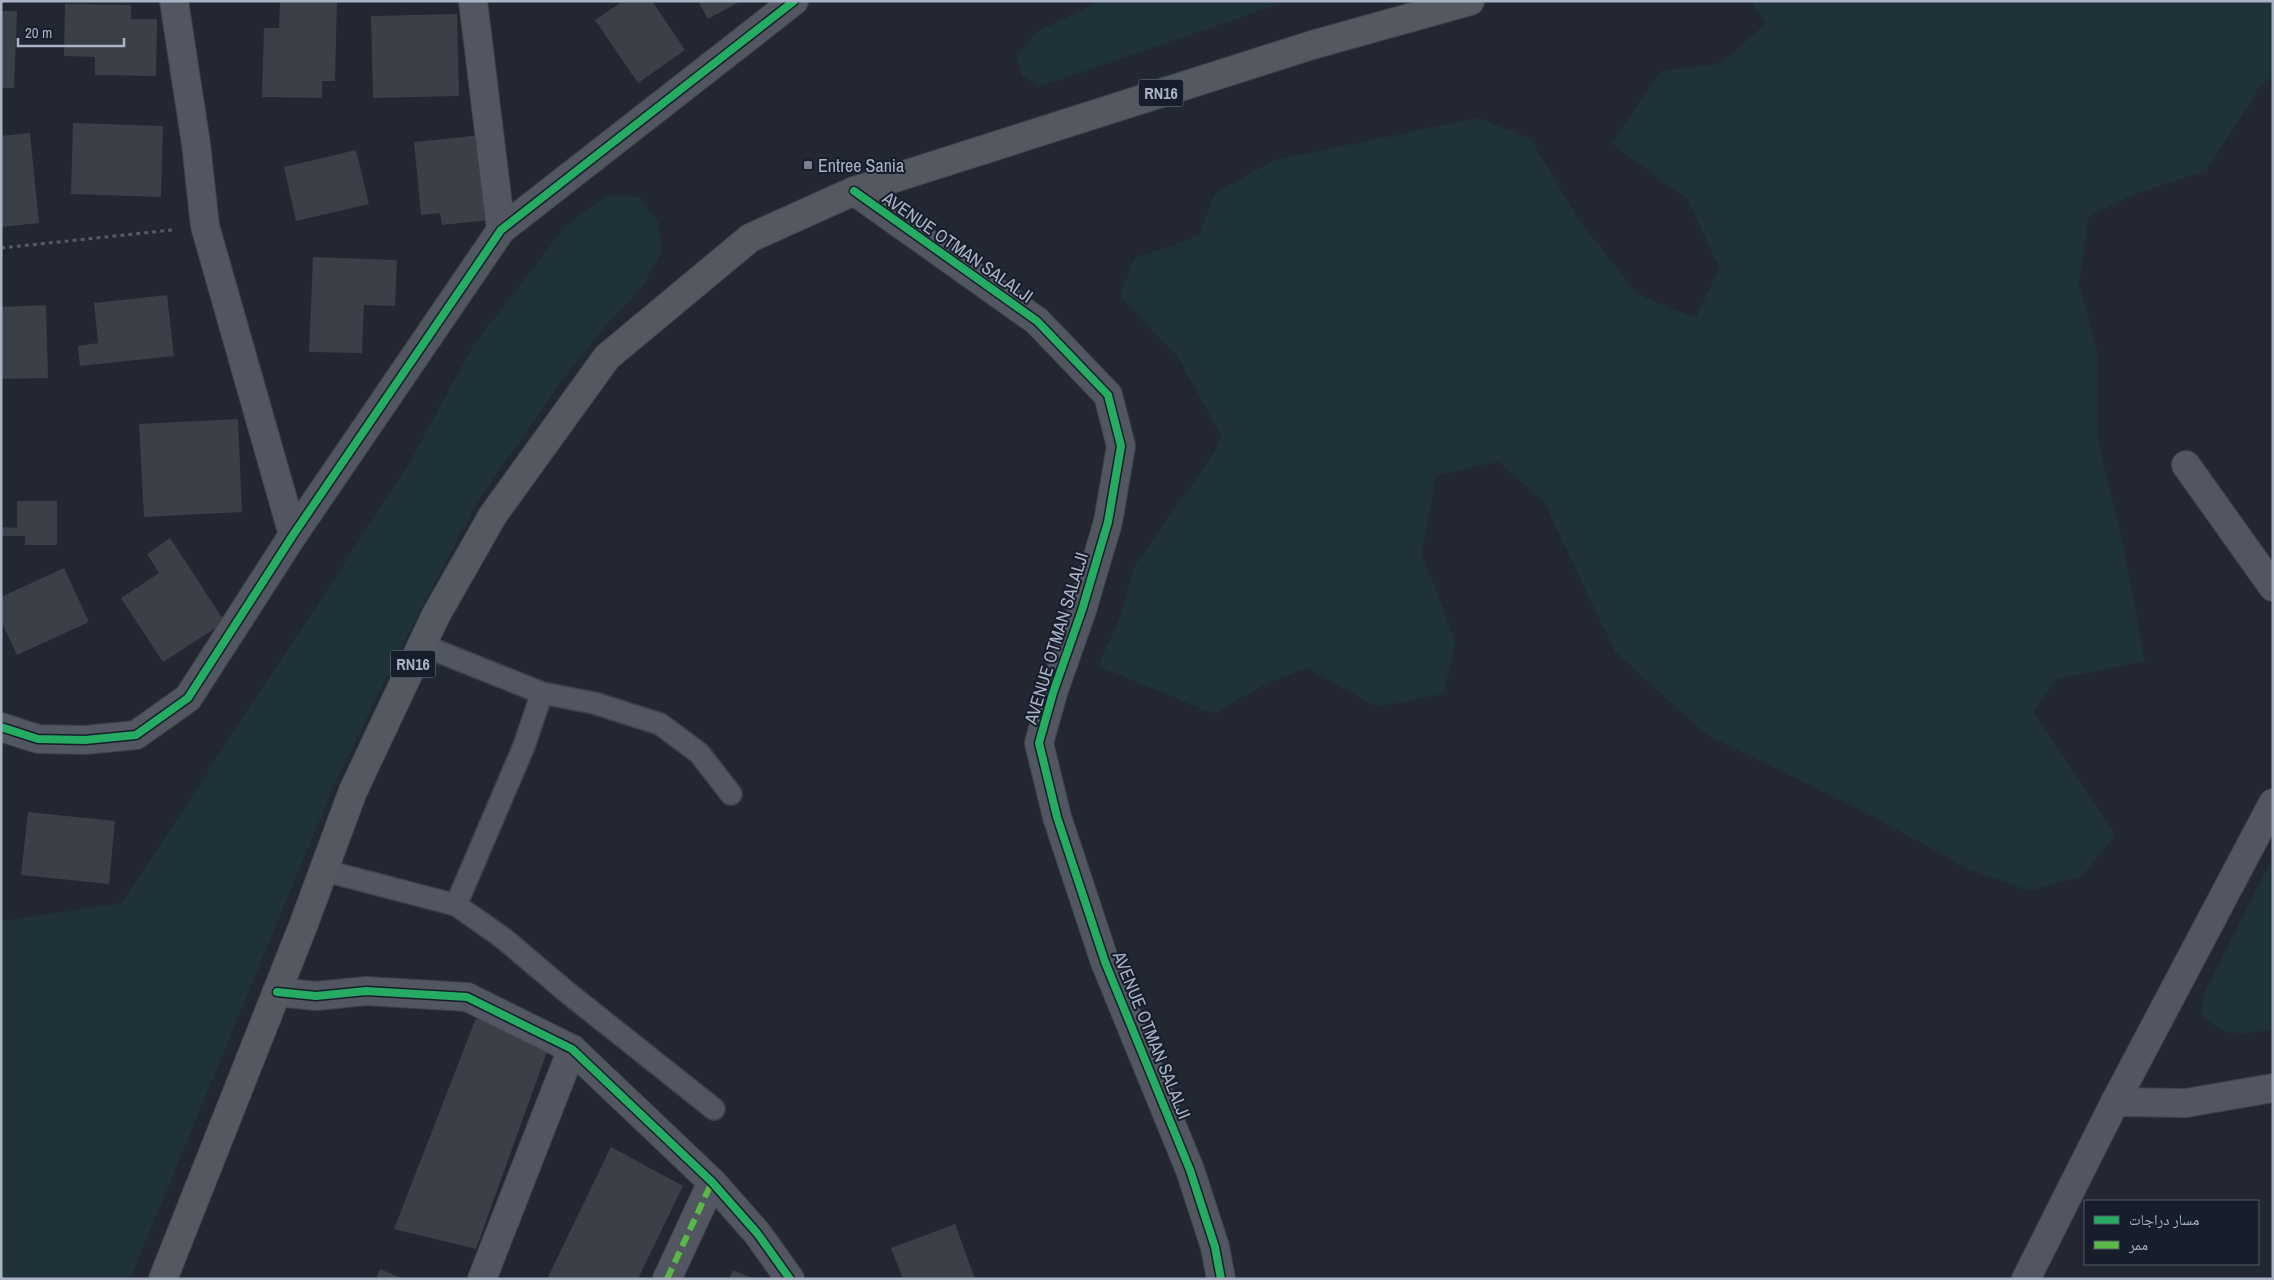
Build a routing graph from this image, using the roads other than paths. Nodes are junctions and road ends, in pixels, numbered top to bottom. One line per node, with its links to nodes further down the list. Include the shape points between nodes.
1 (174, 1): 8 (street, via 205,226)
2 (473, 1): 6 (street)
3 (794, 1): 6 (street)
4 (1470, 1): 5 (main road, RN16, via 1312,45)
5 (854, 192): 10 (main road, RN16, via 750,238 607,357 493,515 436,614); 27 (street, AVENUE OTMAN SALALJI, via 1037,321 1108,395 1121,446 1108,522 1039,743 1057,817 1105,962 1190,1170 1215,1247)
6 (500, 230): 8 (street)
7 (2186, 465): 9 (street)
8 (294, 535): 12 (street, via 188,698 136,735 86,740 38,739)
9 (2273, 587)
10 (422, 645): 11 (lane); 15 (main road, RN16, via 353,791)
11 (542, 693): 13 (lane, via 594,702 660,724 699,753); 16 (lane, via 524,746)
12 (1, 727)
13 (731, 794)
14 (2273, 803): 20 (street)
15 (322, 870): 16 (lane); 17 (main road, RN16)
16 (456, 905): 21 (lane, via 503,938)
17 (277, 992): 18 (street, via 316,996 366,991 467,997); 23 (main road, RN16)
18 (572, 1049): 22 (street); 24 (street)
19 (2273, 1088): 20 (street, via 2186,1103)
20 (2115, 1102): 28 (street)
21 (714, 1109)
22 (712, 1182): 25 (street); 26 (street, via 757,1233)
23 (163, 1279)
24 (482, 1279)
25 (667, 1279)
26 (790, 1279)
27 (1221, 1279)
28 (2026, 1279)

